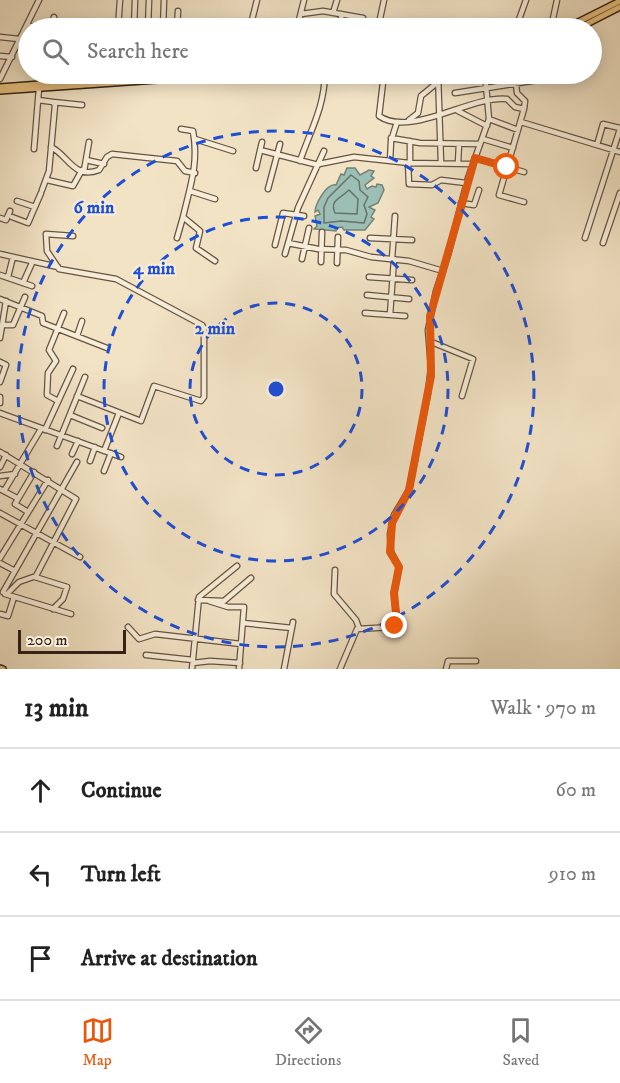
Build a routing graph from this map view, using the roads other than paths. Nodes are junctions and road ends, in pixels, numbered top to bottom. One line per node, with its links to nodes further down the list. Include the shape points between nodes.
1 (39, 0): 18 (street)
2 (120, 0): 19 (street)
3 (135, 0): 20 (street)
4 (149, 0): 21 (street)
5 (164, 0): 22 (street)
6 (257, 0): 24 (street)
7 (304, 0): 16 (street)
8 (337, 0): 15 (street)
9 (384, 0): 28 (street)
10 (525, 0): 29 (street)
11 (557, 0): 30 (street)
12 (620, 1): 31 (main road)
13 (620, 7): 32 (main road)
14 (178, 11): 23 (street)
15 (333, 13): 16 (street); 17 (street)
16 (300, 14): 25 (street)
17 (342, 14): 26 (street); 27 (street)
18 (30, 18)
19 (119, 18)
20 (134, 18)
21 (148, 18)
22 (163, 18)
23 (178, 18)
24 (252, 18)
25 (299, 18)
26 (341, 18)
27 (363, 18)
28 (380, 18)
29 (519, 18)
30 (553, 18)
31 (586, 18)
32 (599, 18)
33 (0, 37): 34 (street)
34 (18, 39)
35 (18, 42): 37 (street)
36 (0, 56): 37 (street)
37 (12, 57): 38 (street)
38 (0, 79)
39 (57, 84): 49 (main road)
40 (97, 84): 47 (main road)
41 (324, 84): 88 (street, via 322,108 309,131)
42 (383, 84): 61 (street, via 379,116)
43 (436, 84): 62 (street, via 421,96 418,113)
44 (438, 84): 59 (street)
45 (486, 84): 48 (street)
46 (516, 84): 48 (street); 51 (street)
47 (39, 88): 49 (main road); 52 (street)
48 (487, 88): 50 (street); 53 (street)
49 (0, 89)
50 (455, 93)
51 (519, 95): 55 (street); 57 (street, via 524,98)
52 (38, 100): 54 (street); 80 (street)
53 (489, 100): 55 (street); 58 (street); 60 (street)
54 (53, 102): 56 (street); 78 (street)
55 (512, 103): 57 (street)
56 (82, 105)
57 (524, 109): 63 (street)
58 (458, 111): 59 (street); 64 (street)
59 (440, 113): 62 (street); 75 (street)
60 (489, 119): 64 (street); 67 (street)
61 (397, 122): 62 (street); 68 (street)
62 (407, 122)
63 (521, 122): 67 (street); 77 (street)
64 (487, 126): 73 (street)
65 (620, 128): 77 (street, via 603,124); 83 (street)
66 (181, 129): 69 (street, via 192,130)
67 (519, 130): 79 (street)
68 (392, 138): 70 (street); 89 (street)
69 (195, 139): 81 (street); 100 (street)
70 (410, 141): 75 (street); 91 (street)
71 (89, 142): 87 (street)
72 (262, 142): 82 (street)
73 (482, 142): 76 (street); 79 (street); 90 (street)
74 (280, 144): 86 (street)
75 (441, 144): 76 (street); 92 (street)
76 (459, 144): 93 (street)
77 (597, 145): 83 (street)
78 (51, 147): 98 (street, via 68,164); 101 (street)
79 (513, 148): 96 (street)
80 (34, 149)
81 (233, 150)
82 (260, 150): 86 (street); 97 (street)
83 (613, 150): 85 (street); 125 (street)
84 (324, 151): 95 (street)
85 (620, 152)
86 (277, 155): 88 (street); 103 (street)
87 (86, 160): 94 (street); 98 (street)
88 (300, 161): 95 (street)
89 (390, 161): 91 (street); 95 (street, via 349,157)
90 (474, 161): 93 (street); 96 (street); 102 (street)
91 (409, 163): 92 (street); 102 (street, via 409,184 432,185 439,180)
92 (441, 163): 93 (street)
93 (458, 163)
94 (104, 164): 98 (street, via 95,171); 100 (street, via 112,154 177,161 185,171)
95 (319, 165): 113 (street)
96 (507, 167): 99 (street); 109 (street, via 499,195)
97 (256, 168)
98 (83, 170): 101 (street, via 73,186)
99 (524, 172)
100 (195, 173): 105 (street)
101 (47, 180): 111 (street)
102 (466, 183): 110 (street)
103 (268, 189)
104 (479, 190): 110 (street, via 474,205)
105 (190, 191): 107 (street); 117 (street)
106 (620, 193): 129 (street)
107 (215, 199)
108 (17, 201): 111 (street)
109 (524, 202)
110 (461, 203): 144 (street)
111 (35, 207): 116 (street, via 28,223)
112 (10, 211): 118 (street, via 6,220)
113 (296, 215): 114 (street); 128 (street); 130 (street, via 283,213)
114 (304, 216)
115 (395, 216): 126 (street)
116 (12, 217)
117 (183, 217): 123 (street); 139 (street, via 200,231 196,248)
118 (0, 218)
119 (309, 228): 131 (street)
120 (322, 232): 132 (street)
121 (73, 236): 143 (street, via 46,234 47,252)
122 (338, 237): 133 (street)
123 (177, 238)
124 (370, 238): 126 (street)
125 (585, 238)
126 (394, 240): 127 (street); 138 (street)
127 (412, 240)
128 (288, 243): 131 (street); 135 (street)
129 (603, 243)
130 (275, 245)
131 (304, 246): 132 (street); 137 (street)
132 (322, 249): 133 (street); 140 (street)
133 (338, 249): 138 (street); 142 (street)
134 (0, 254): 136 (street)
135 (285, 255)
136 (13, 257): 141 (street); 147 (street)
137 (302, 259)
138 (393, 259): 144 (street); 148 (street)
139 (215, 261)
140 (321, 262)
141 (32, 263): 143 (street); 150 (street)
142 (337, 264)
143 (58, 267): 180 (street, via 65,272 116,279 204,326 203,399 154,386 143,420)
144 (442, 271): 168 (street, via 430,316)
145 (0, 275): 147 (street)
146 (369, 277): 148 (street)
147 (8, 278): 150 (street)
148 (393, 278): 149 (street); 154 (street)
149 (412, 280)
150 (24, 283): 151 (street)
151 (32, 286)
152 (367, 295): 154 (street)
153 (25, 297): 158 (street)
154 (391, 297): 156 (street); 161 (street)
155 (0, 299): 157 (street)
156 (409, 299)
157 (6, 302): 158 (street); 164 (street)
158 (21, 308): 164 (street, via 13,324); 165 (street, via 42,316 42,322)
159 (64, 313): 165 (street)
160 (365, 313): 161 (street)
161 (390, 315): 162 (street)
162 (405, 316)
163 (82, 321): 166 (street)
164 (2, 325): 167 (street)
165 (57, 328): 166 (street); 177 (street, via 50,350 56,361 48,373 47,395)
166 (76, 336): 169 (street)
167 (0, 338)
168 (429, 341): 175 (street, via 472,359); 231 (street, via 431,376 409,490 394,515 390,534 390,552 399,567 394,593 397,623 393,627)
169 (106, 348)
170 (0, 362): 173 (street, via 6,365)
171 (73, 369): 177 (street)
172 (85, 377): 174 (street)
173 (0, 382)
174 (77, 396): 180 (street); 181 (street)
175 (462, 396)
176 (0, 397): 178 (street)
177 (58, 401): 183 (street)
178 (0, 403)
179 (0, 413): 183 (street)
180 (119, 413): 188 (street)
181 (70, 415): 182 (street); 184 (street)
182 (102, 428)
183 (43, 430): 184 (street); 196 (street)
184 (61, 435): 185 (street); 186 (street)
185 (78, 441): 187 (street); 191 (street)
186 (57, 446)
187 (95, 447): 188 (street); 194 (street)
188 (104, 451): 190 (street)
189 (0, 452): 192 (street)
190 (111, 453): 193 (street); 198 (street)
191 (72, 454)
192 (6, 455): 196 (street); 197 (street)
193 (121, 457)
194 (90, 461)
195 (76, 462): 203 (street)
196 (21, 463): 199 (street); 200 (street)
197 (0, 466)
198 (104, 471)
199 (34, 472): 202 (street); 205 (street)
200 (15, 474): 201 (street); 204 (street)
201 (0, 476)
202 (48, 480): 203 (street); 206 (street)
203 (61, 488): 210 (street); 211 (street, via 76,499)
204 (2, 490): 205 (street)
205 (17, 498): 206 (street, via 15,504)
206 (28, 512): 209 (street)
207 (2, 515): 208 (street); 209 (street)
208 (0, 523)
209 (20, 525): 210 (street); 213 (street)
210 (36, 534): 211 (street); 217 (street)
211 (52, 543): 212 (street); 218 (street)
212 (80, 556)
213 (0, 558)
214 (0, 562): 217 (street)
215 (237, 566): 222 (street)
216 (335, 570): 231 (street, via 334,594)
217 (15, 571): 220 (street)
218 (35, 578): 220 (street, via 19,582); 224 (street, via 67,587 63,599)
219 (251, 578): 223 (street, via 224,601)
220 (3, 593): 221 (street)
221 (14, 597): 224 (street); 225 (street, via 8,616)
222 (198, 600): 223 (street); 232 (street)
223 (209, 601): 228 (street, via 228,607 243,605)
224 (53, 609): 226 (street)
225 (0, 614)
226 (71, 614)
227 (293, 622): 230 (street)
228 (243, 623): 230 (street); 233 (street)
229 (128, 627): 232 (street, via 139,639 155,634)
230 (292, 628): 238 (street)
231 (359, 628): 239 (street)
232 (195, 640): 233 (street); 236 (street)
233 (241, 644): 237 (street)
234 (146, 655): 236 (street)
235 (476, 661): 240 (street, via 448,661)
236 (193, 664): 237 (street, via 210,661)
237 (239, 666)
238 (284, 669)
239 (340, 669)
240 (446, 669)

